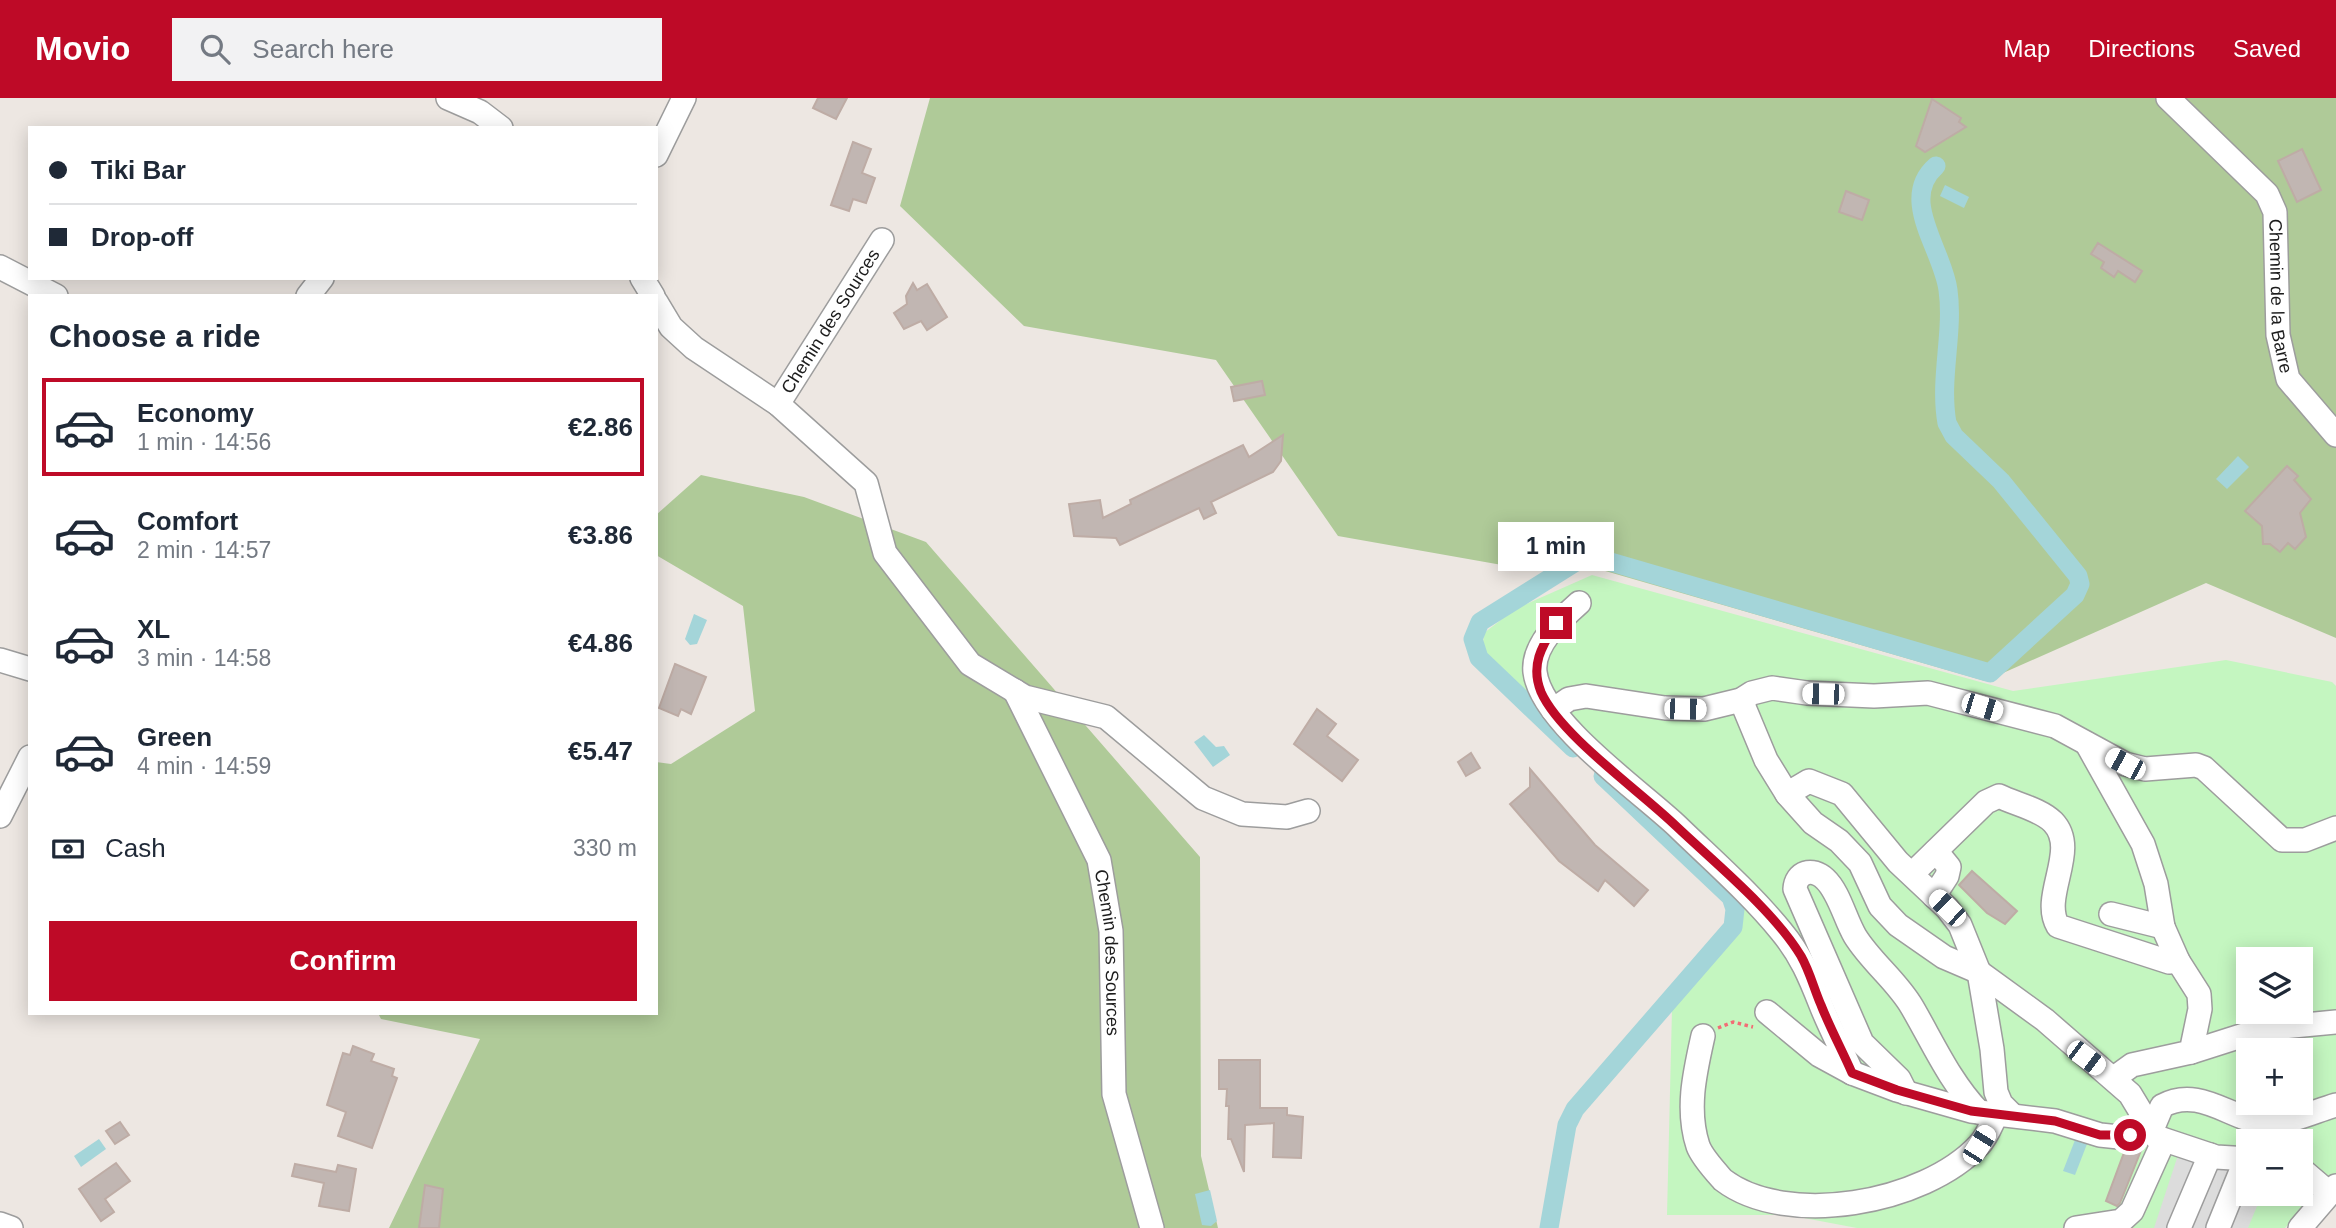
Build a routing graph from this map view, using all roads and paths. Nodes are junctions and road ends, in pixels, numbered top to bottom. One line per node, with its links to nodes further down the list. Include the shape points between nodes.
1 (448, 98): 4 (street)
2 (684, 98): 5 (street)
3 (2168, 98): 13 (street, Chemin de la Barre, via 2267,194 2275,212 2278,335 2288,379)
4 (498, 126)
5 (658, 151)
6 (882, 240): 12 (street, Chemin des Sources)
7 (0, 267): 9 (street)
8 (320, 280): 10 (street)
9 (52, 294)
10 (310, 294)
11 (658, 305): 12 (street, Chemin des Sources, via 671,327 694,348)
12 (778, 404): 17 (street, Chemin des Sources, via 866,483 885,553 970,664)
13 (2336, 435)
14 (1579, 603): 19 (street, via 1556,623 1541,646 1534,670)
15 (0, 660): 16 (street)
16 (28, 668)
17 (1015, 691): 23 (street, Chemin des Sources, via 1106,717 1203,799 1242,814 1287,817); 50 (street, Chemin des Sources, via 1099,860 1111,931 1114,1094)
18 (1741, 700): 19 (street, via 1685,709 1586,696 1569,699); 20 (street, via 1772,688 1874,696 1928,693 2055,726); 22 (street, via 1766,760)
19 (1553, 710): 37 (street, via 1780,930 1811,976)
20 (2087, 744): 25 (street, via 2145,769 2204,768 2282,840 2305,840); 30 (street, via 2143,844)
21 (28, 761): 24 (street)
22 (1787, 794): 27 (street, via 1809,781 1842,794); 32 (street, via 1860,863 1880,906 1898,925 1944,957)
23 (1308, 811)
24 (0, 816)
25 (2336, 828)
26 (1937, 851): 27 (street); 28 (street, via 1949,867); 31 (street, via 1996,797 2036,812 2053,821 2062,838 2053,904 2058,926)
27 (1912, 874): 28 (street)
28 (1934, 895): 32 (street, via 1960,925)
29 (2111, 914): 30 (street)
30 (2163, 927): 31 (street)
31 (2178, 961): 36 (street, via 2199,994)
32 (1979, 972): 38 (street); 41 (street, via 2001,1104)
33 (1773, 1018): 35 (path, via 1765,1028 1734,1022 1718,1028 1711,1041); 37 (street, via 1819,1055)
34 (2336, 1022): 36 (street, via 2263,1029)
35 (1701, 1043): 41 (street, via 1692,1084 1699,1148 1732,1189 1769,1208 1839,1211 1895,1198 1943,1172 1979,1145)
36 (2191, 1052): 38 (street, via 2132,1065)
37 (1852, 1073): 39 (street)
38 (2113, 1078): 42 (street, via 2138,1103)
39 (1906, 1093): 41 (street); 41 (street, via 1899,1079 1862,1043 1795,889 1801,873 1827,880 1862,946 1913,1007 1957,1084)
40 (2336, 1105): 42 (street, via 2267,1123 2181,1099 2162,1106)
41 (1996, 1113): 42 (street, via 2055,1121 2100,1135)
42 (2157, 1136): 43 (street); 51 (street, via 2132,1211 2120,1221)
43 (2210, 1155): 44 (street); 52 (street)
44 (2236, 1158)
45 (2313, 1177): 47 (street)
46 (2236, 1185): 53 (street)
47 (2333, 1190): 54 (street)
48 (0, 1224): 49 (street)
49 (11, 1228)
50 (1152, 1228)
51 (2076, 1228)
52 (2179, 1228)
53 (2218, 1228)
54 (2300, 1228)

